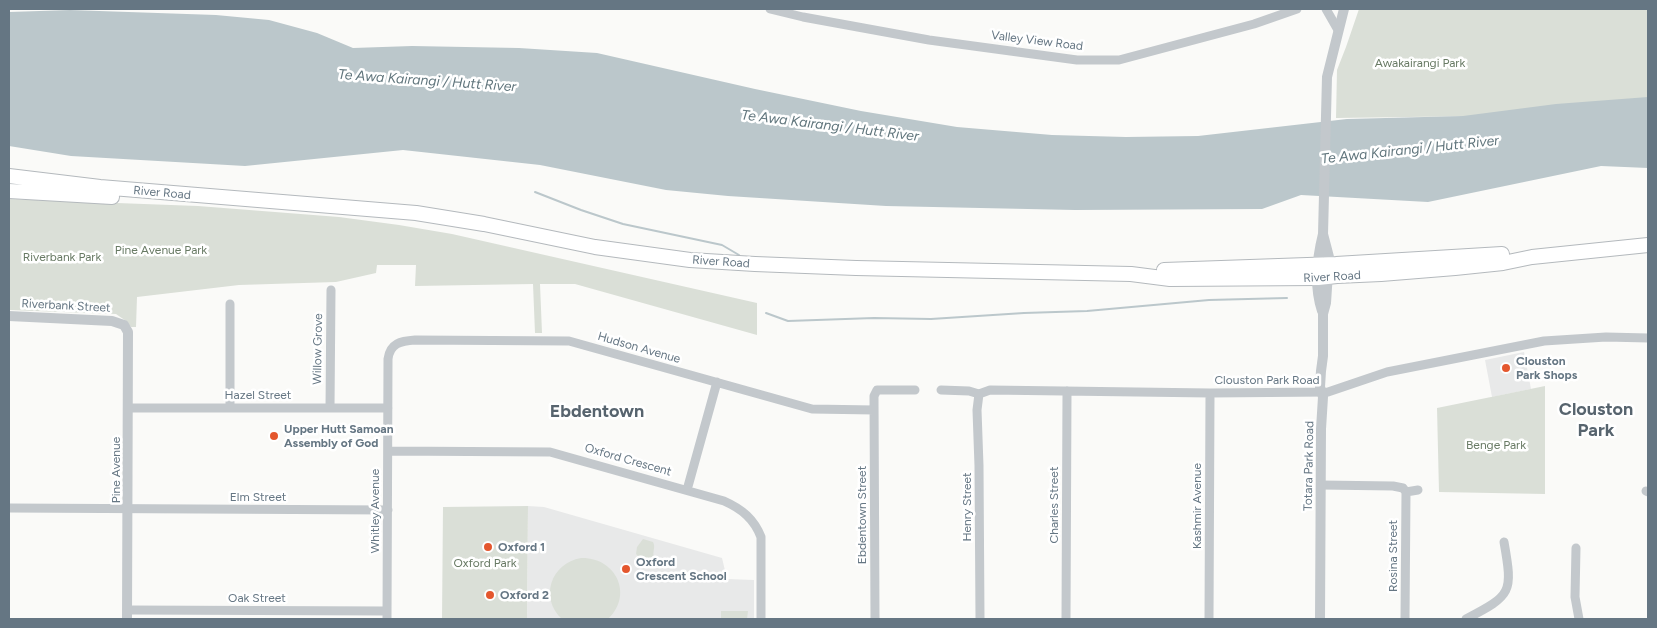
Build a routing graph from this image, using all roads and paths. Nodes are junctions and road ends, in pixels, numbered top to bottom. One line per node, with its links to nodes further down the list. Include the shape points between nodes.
1 (770, 9): 2 (street, Valley View Road, via 929,40 1077,60 1119,60 1254,24)
2 (1297, 9)
3 (1326, 9): 5 (street)
4 (1344, 9): 5 (street, Totara Park Road)
5 (1338, 30): 12 (street, Totara Park Road, via 1327,77 1324,234 1329,257)
6 (9, 176): 8 (highway, River Road)
7 (9, 183): 8 (highway)
8 (100, 187): 10 (highway, River Road)
9 (9, 191): 10 (highway, River Road)
10 (315, 206): 12 (highway, River Road, via 446,217 594,247 690,260 856,268 1131,274 1170,279)
11 (1648, 245): 12 (highway, River Road, via 1532,256 1502,254)
12 (1323, 271): 23 (street, Totara Park Road, via 1319,303 1323,314)
13 (331, 290): 28 (street, Willow Grove)
14 (230, 304): 26 (street)
15 (9, 316): 16 (street, Riverbank Street)
16 (121, 324): 27 (street, Pine Avenue, via 129,337)
17 (1648, 338): 23 (street, Clouston Park Road, via 1544,341 1387,372)
18 (394, 345): 19 (street, Hudson Avenue, via 415,340 569,341); 29 (street, Whitley Avenue, via 389,355)
19 (717, 382): 30 (street, Hudson Avenue, via 812,409); 33 (street)
20 (915, 390): 30 (street, via 877,390)
21 (941, 390): 25 (street, Clouston Park Road)
22 (1067, 391): 24 (street, Clouston Park Road); 25 (street, Clouston Park Road, via 990,390); 46 (street, Charles Street)
23 (1322, 392): 24 (street, Clouston Park Road); 32 (street, Totara Park Road)
24 (1210, 393): 47 (street, Kashmir Avenue)
25 (979, 394): 45 (street, Henry Street)
26 (230, 407): 27 (street, Hazel Street); 28 (street, Hazel Street)
27 (128, 408): 37 (street, Pine Avenue)
28 (330, 408): 29 (street, Hazel Street)
29 (388, 408): 31 (street, Whitley Avenue)
30 (874, 410): 44 (street, Ebdentown Street)
31 (388, 451): 33 (street, Oxford Crescent, via 550,452); 38 (street, Whitley Avenue)
32 (1321, 485): 35 (street, via 1393,486); 48 (street, Totara Park Road)
33 (686, 490): 43 (street, Oxford Crescent, via 737,506 758,529 762,551)
34 (1418, 490): 35 (street)
35 (1406, 492): 49 (street, Rosina Street)
36 (9, 508): 37 (street, Elm Street)
37 (128, 508): 38 (street, Elm Street); 41 (street, Pine Avenue)
38 (388, 510): 42 (street, Whitley Avenue)
39 (1504, 542): 50 (street, via 1509,577 1503,597)
40 (1576, 548): 51 (street, via 1575,597)
41 (128, 614): 42 (street, Oak Street)
42 (387, 615)
43 (760, 619)
44 (875, 619)
45 (980, 619)
46 (1066, 619)
47 (1209, 619)
48 (1320, 619)
49 (1405, 619)
50 (1466, 619)
51 (1579, 619)

